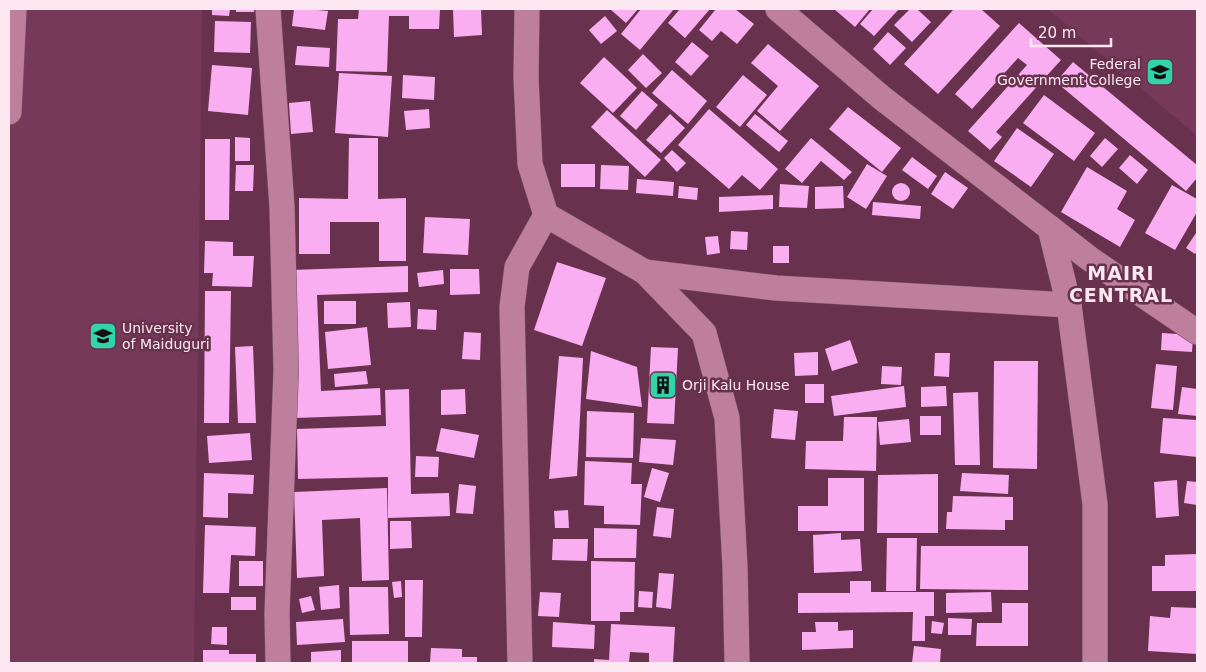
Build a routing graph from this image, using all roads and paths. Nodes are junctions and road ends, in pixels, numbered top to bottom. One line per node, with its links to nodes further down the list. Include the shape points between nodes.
1 (14, 9): 5 (street)
2 (268, 9): 11 (street, via 282,207 286,360)
3 (527, 9): 6 (street, via 530,164)
4 (778, 9): 7 (street, via 882,98)
5 (9, 112)
6 (546, 215): 8 (street); 12 (street, via 517,267 512,307)
7 (1050, 228): 9 (street); 10 (street)
8 (645, 272): 9 (street, via 776,288); 13 (street, via 704,333 727,418)
9 (1069, 305): 14 (street, via 1095,504)
10 (1197, 332)
11 (278, 663)
12 (520, 663)
13 (737, 663)
14 (1095, 663)

